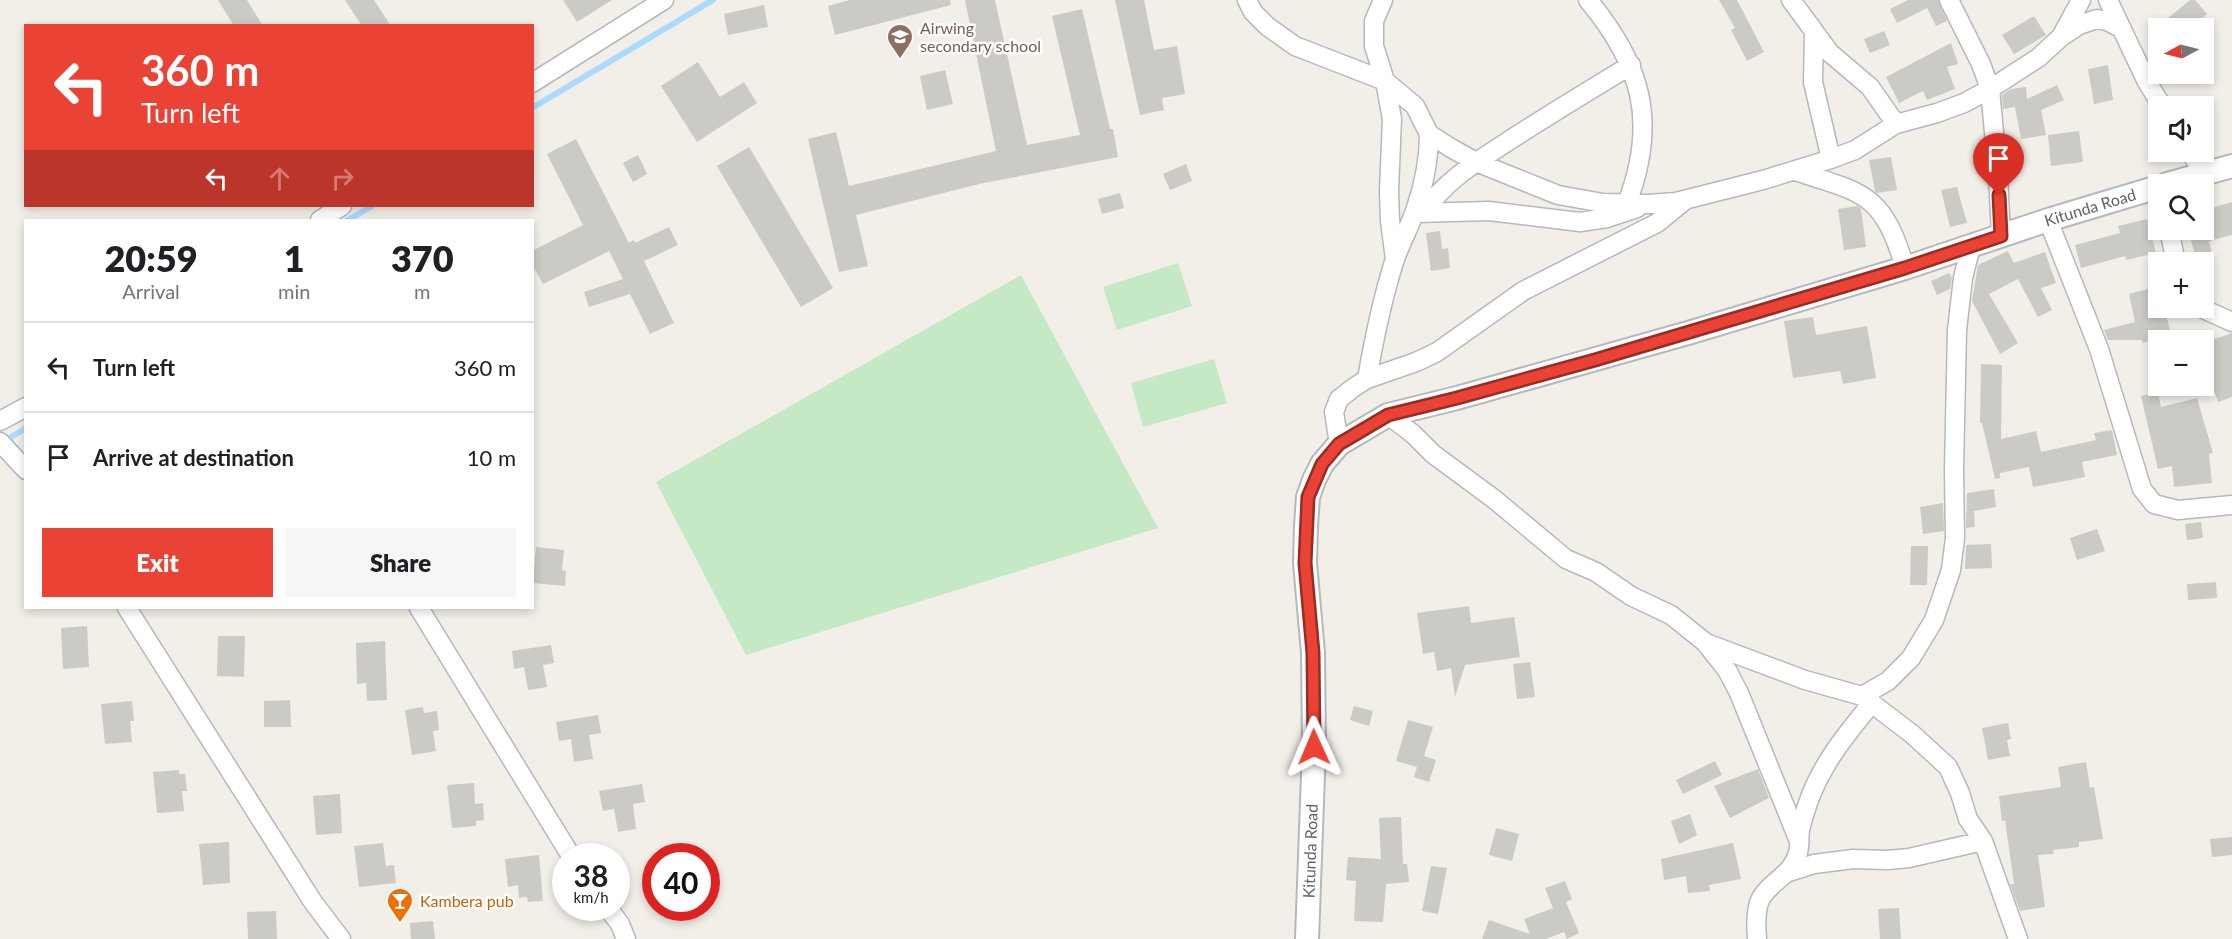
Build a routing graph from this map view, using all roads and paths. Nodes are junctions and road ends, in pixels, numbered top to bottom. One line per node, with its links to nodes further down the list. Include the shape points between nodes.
1 (664, 0): 15 (street)
2 (1236, 0): 9 (street)
3 (1383, 0): 14 (street, via 1374,21 1374,46)
4 (1588, 0): 13 (street)
5 (1791, 0): 11 (street)
6 (1949, 0): 16 (street, via 1982,64)
7 (2080, 0): 12 (street)
8 (2108, 0): 10 (street)
9 (1250, 6): 14 (street, via 1267,26 1295,46)
10 (2119, 27): 12 (street, via 2097,19); 17 (street)
11 (1814, 34): 18 (street, via 1870,87); 20 (street, via 1813,82)
12 (2061, 37): 16 (street, via 2038,58)
13 (1631, 65): 21 (street); 29 (street, via 1642,104 1643,124 1636,180)
14 (1385, 81): 19 (street, via 1415,106); 37 (street, via 1392,119 1389,191)
15 (534, 82)
16 (1990, 89): 18 (street, via 1955,106); 35 (street)
17 (2156, 96)
18 (1896, 124): 20 (street, via 1855,150)
19 (1430, 134): 21 (street); 32 (street)
20 (1831, 159): 24 (street)
21 (1476, 162): 29 (street, via 1558,195); 32 (street, via 1456,175)
22 (2197, 162): 25 (street)
23 (2232, 166): 25 (street)
24 (1795, 171): 28 (street); 38 (street, via 1858,192 1875,205 1889,222)
25 (2204, 173): 26 (street)
26 (2201, 174)
27 (2148, 191): 34 (street, Kitunda Road)
28 (1688, 198): 30 (street); 41 (street, via 1657,223 1523,291 1437,352)
29 (1627, 203): 30 (street)
30 (1648, 204): 32 (street, via 1607,218 1580,222 1489,211)
31 (340, 207): 33 (street)
32 (1419, 213): 37 (street)
33 (322, 219)
34 (2048, 220): 35 (street, Kitunda Road); 48 (street, via 2099,349 2142,489 2154,504 2178,510)
35 (2001, 236): 36 (street, Kitunda Road)
36 (1971, 246): 38 (street, Kitunda Road); 52 (street, via 1957,330 1956,538 1951,570 1934,620 1911,658)
37 (1395, 259): 41 (street)
38 (1905, 268): 43 (street, Kitunda Road, via 1595,360)
39 (2214, 314): 40 (street)
40 (2232, 322)
41 (1366, 379): 46 (street, via 1338,399 1334,412)
42 (24, 408): 44 (street)
43 (1388, 415): 46 (street, Kitunda Road); 51 (street, via 1566,559 1671,615)
44 (0, 421)
45 (0, 442): 47 (street)
46 (1339, 444): 60 (street, Kitunda Road, via 1314,480 1306,526 1314,747)
47 (24, 468)
48 (2232, 505)
49 (128, 609): 58 (street, via 313,902)
50 (420, 609): 55 (street)
51 (1706, 643): 52 (street); 53 (street, via 1740,693)
52 (1867, 699): 53 (street, via 1824,767 1809,801); 54 (street, via 1948,767 1968,819)
53 (1799, 841): 56 (street)
54 (1983, 841): 56 (street, via 1909,858 1852,859); 62 (street)
55 (563, 843)
56 (1789, 872): 61 (street, via 1760,899)
57 (618, 921): 59 (street)
58 (341, 939)
59 (626, 939)
60 (1307, 939)
61 (1757, 939)
62 (2018, 939)

